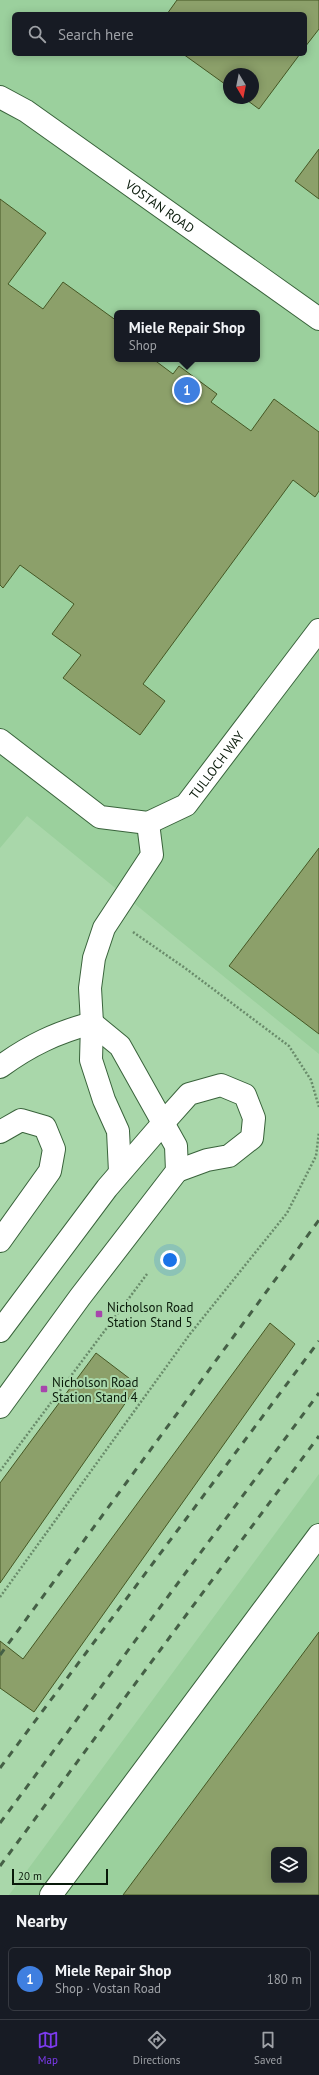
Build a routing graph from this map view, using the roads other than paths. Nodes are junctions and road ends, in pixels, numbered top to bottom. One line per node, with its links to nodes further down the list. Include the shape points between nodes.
1 (0, 97): 2 (street, VOSTAN ROAD, via 26,111)
2 (319, 319)
3 (319, 630): 5 (street, TULLOCH WAY, via 186,805)
4 (0, 740): 5 (street, via 100,817)
5 (148, 823): 6 (street, via 152,855 104,928 94,958 90,988)
6 (92, 1023): 7 (street, via 54,1035 23,1050); 8 (street, via 120,1046); 11 (street, via 91,1060 104,1100 118,1131)
7 (0, 1067)
8 (164, 1122): 10 (street, via 176,1146); 10 (street, via 189,1094 222,1085 245,1095 254,1118 252,1138 229,1156 207,1160); 11 (street)
9 (0, 1132): 12 (street, via 21,1120 44,1127 54,1149 50,1171)
10 (177, 1171): 14 (street)
11 (120, 1172): 13 (street)
12 (0, 1241)
13 (0, 1331)
14 (0, 1407)
15 (319, 1535): 16 (street)
16 (51, 1895)

